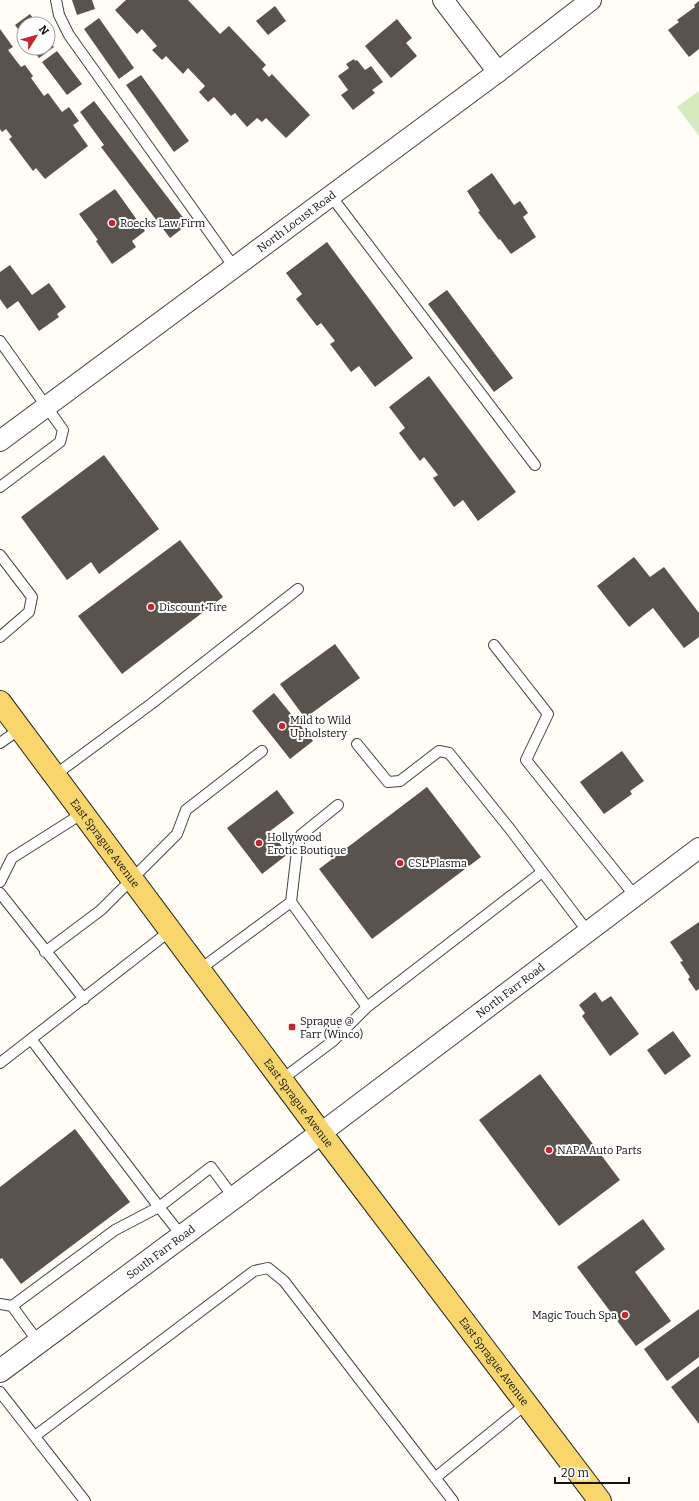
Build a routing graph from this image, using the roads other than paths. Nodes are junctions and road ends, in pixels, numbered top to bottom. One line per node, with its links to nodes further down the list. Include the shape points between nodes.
1 (56, 0): 6 (lane, via 59,15 69,35)
2 (443, 0): 4 (street)
3 (591, 0): 4 (street, North Locust Road)
4 (498, 72): 5 (street, North Locust Road)
5 (331, 196): 6 (street, North Locust Road); 10 (lane)
6 (234, 267): 8 (street, North Locust Road)
7 (0, 341): 8 (lane)
8 (47, 406): 9 (street, North Locust Road); 11 (lane, via 63,430 60,442)
9 (0, 441)
10 (535, 465)
11 (0, 486)
12 (0, 555): 14 (lane, via 32,597 29,612)
13 (298, 589): 21 (lane)
14 (0, 637)
15 (494, 646): 29 (lane, via 548,714 526,760)
16 (0, 702): 17 (main road, East Sprague Avenue)
17 (20, 728): 18 (lane); 21 (main road, East Sprague Avenue)
18 (0, 744)
19 (357, 744): 25 (lane, via 388,782 400,781 439,751 449,754)
20 (262, 751): 26 (lane, via 186,810 177,834)
21 (55, 775): 23 (main road, East Sprague Avenue)
22 (338, 805): 30 (lane, via 301,835)
23 (83, 813): 26 (main road, East Sprague Avenue); 27 (lane, via 12,858)
24 (699, 848): 29 (street, North Farr Road)
25 (542, 872): 32 (lane); 36 (lane)
26 (132, 879): 31 (main road, East Sprague Avenue); 33 (lane, via 101,910)
27 (0, 882)
28 (0, 893): 33 (lane)
29 (635, 896): 32 (street, North Farr Road)
30 (291, 902): 34 (lane); 36 (lane)
31 (170, 931): 34 (main road, East Sprague Avenue); 35 (lane)
32 (588, 932): 40 (street, North Farr Road)
33 (45, 952): 35 (lane)
34 (199, 970): 39 (main road, East Sprague Avenue)
35 (84, 999): 37 (lane)
36 (367, 1007): 39 (lane, via 333,1041)
37 (31, 1039): 38 (lane); 42 (lane)
38 (0, 1063)
39 (281, 1080): 40 (main road, East Sprague Avenue)
40 (321, 1134): 41 (street, South Farr Road); 49 (main road, East Sprague Avenue)
41 (234, 1198): 42 (lane, via 212,1167); 43 (street, South Farr Road)
42 (159, 1207): 43 (lane); 45 (lane, via 116,1230)
43 (182, 1236): 46 (street, South Farr Road)
44 (0, 1304): 45 (lane)
45 (12, 1306): 46 (lane)
46 (38, 1343): 47 (street, South Farr Road)
47 (0, 1371)
48 (0, 1392): 50 (lane)
49 (526, 1404): 51 (lane); 54 (main road, East Sprague Avenue)
50 (34, 1436): 51 (lane, via 254,1271 268,1268 284,1281); 52 (lane)
51 (436, 1478): 53 (lane)
52 (85, 1501)
53 (453, 1501)
54 (600, 1501)

